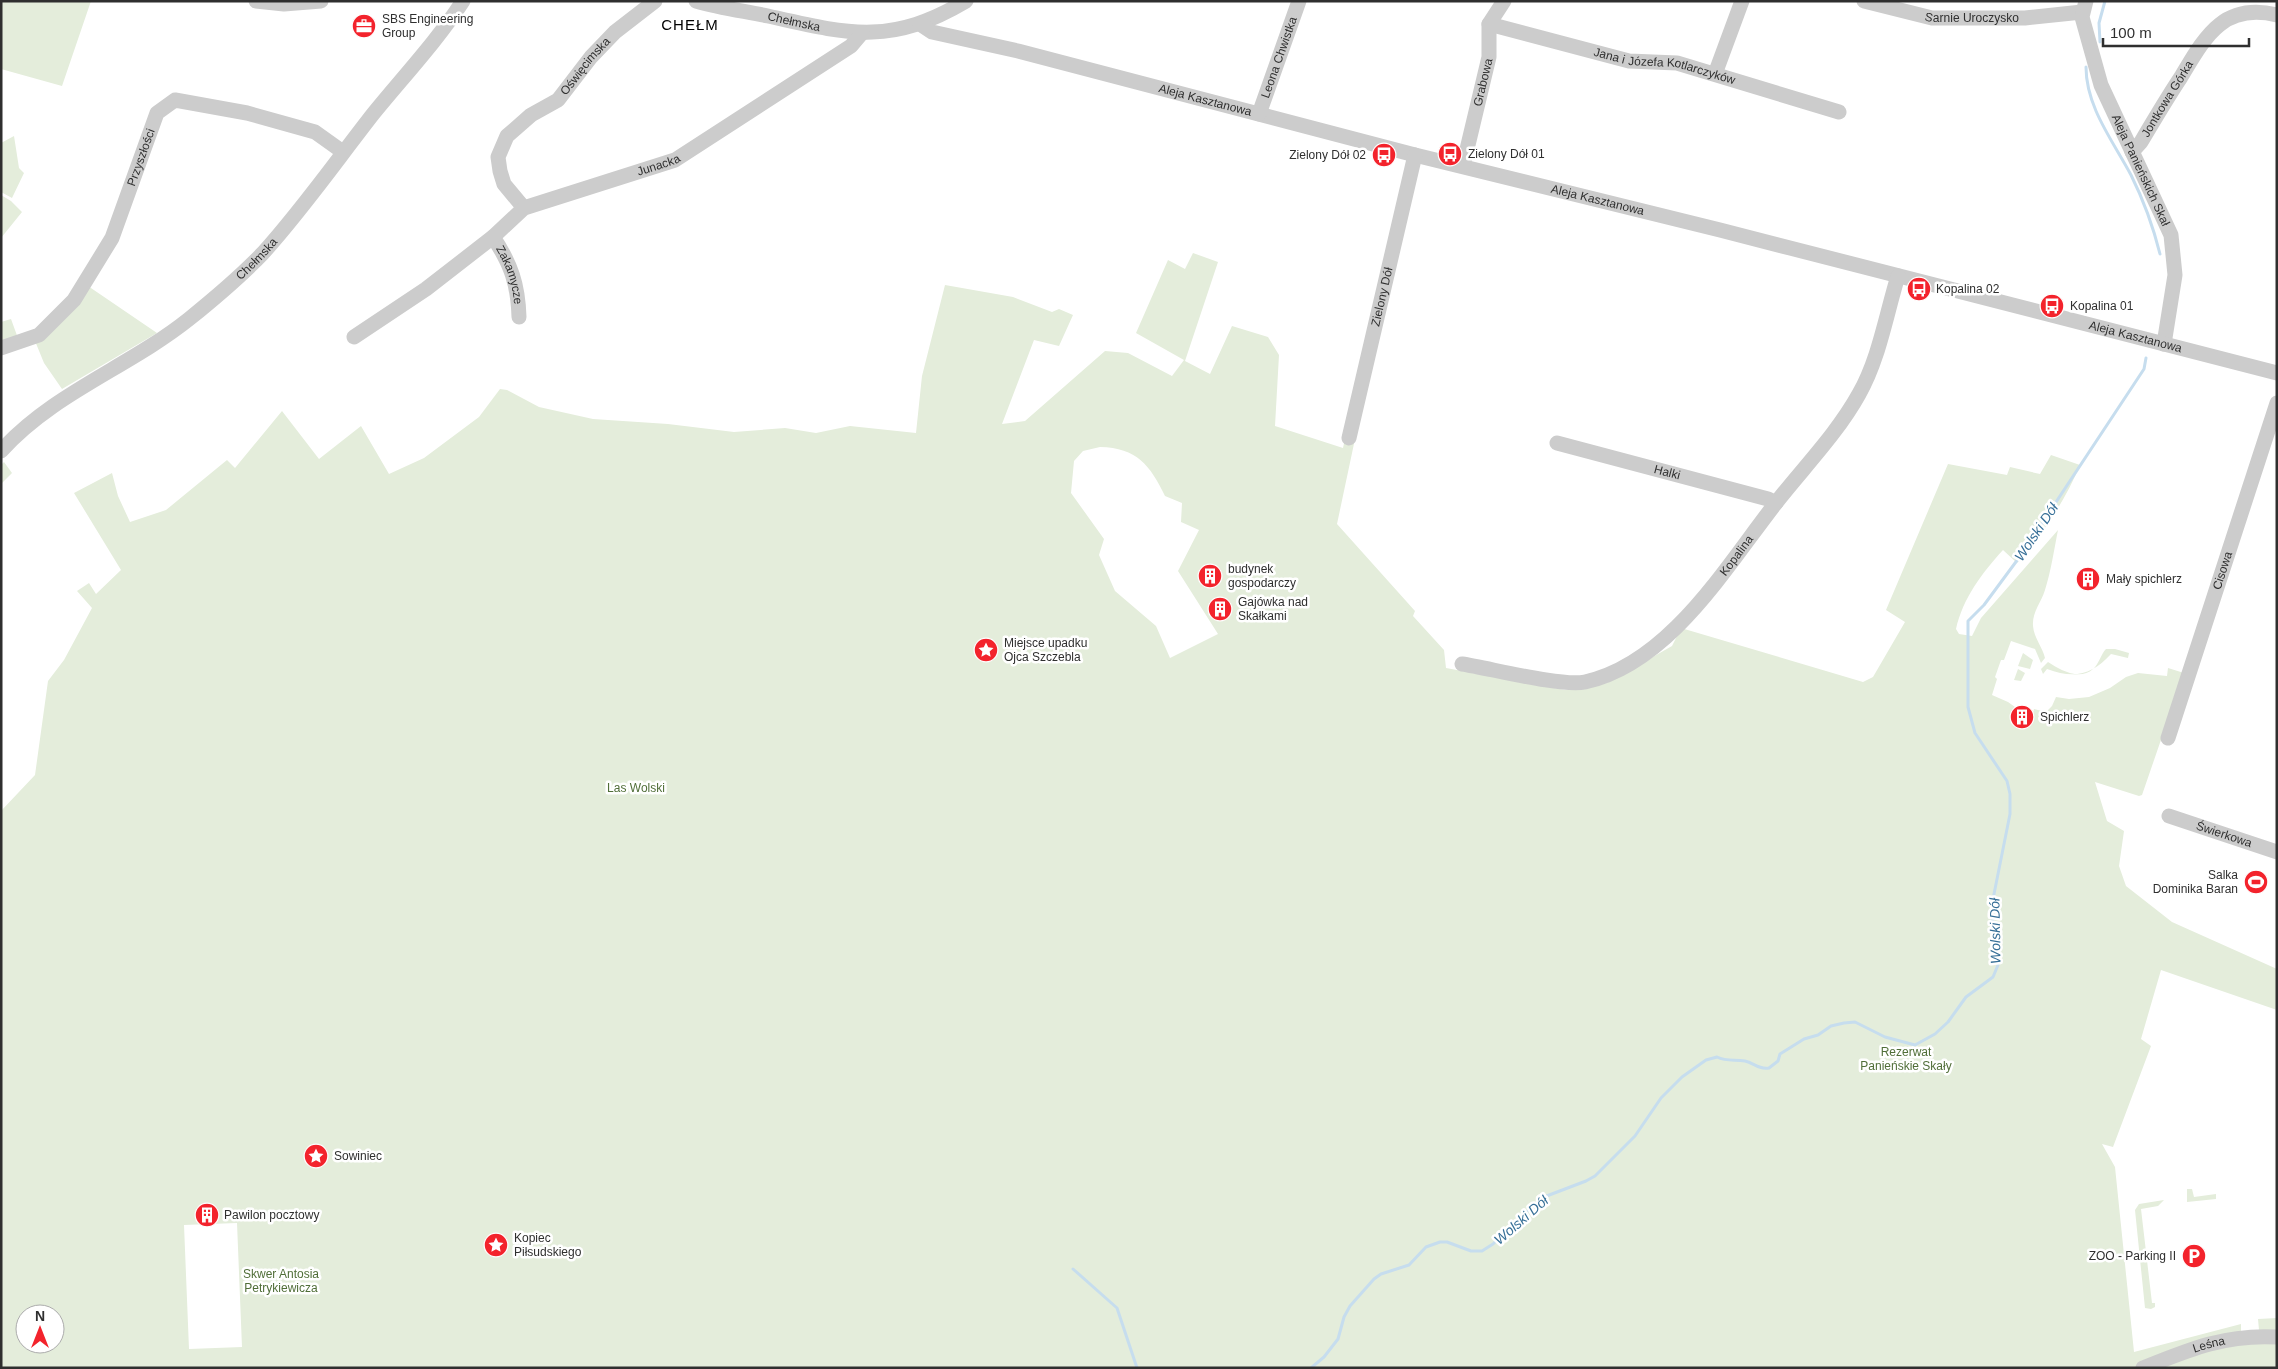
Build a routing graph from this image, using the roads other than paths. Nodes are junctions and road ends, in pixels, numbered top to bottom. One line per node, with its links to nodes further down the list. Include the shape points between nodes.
1 (256, 1): 2 (street, via 284,4)
2 (321, 1)
3 (655, 1): 23 (street, Oświęcimska, via 615,32 558,100 531,115 507,136 498,157 500,171 504,184)
4 (696, 1): 15 (street, Chełmska, via 833,31)
5 (966, 1): 13 (street)
6 (1299, 1): 18 (street, Leona Chwistka)
7 (1742, 1): 16 (street)
8 (1864, 1): 11 (street, Sarnie Uroczysko, via 1932,18 2025,18)
9 (1502, 2): 14 (street)
10 (460, 3): 19 (street, Chełmska)
11 (2084, 6): 20 (street, Aleja Panieńskich Skał, via 2101,85)
12 (2277, 15): 20 (street, Jontkowa Górka, via 2247,12 2226,19 2206,35)
13 (920, 24): 15 (street, via 900,30); 18 (street, Aleja Kasztanowa, via 932,32)
14 (1489, 24): 16 (street, Jana i Józefa Kotlarczyków, via 1629,61 1677,63); 22 (street, Grabowa, via 1489,57)
15 (862, 33): 23 (street, Junacka, via 851,46 675,160)
16 (1715, 74): 17 (street, Jana i Józefa Kotlarczyków)
17 (1839, 112)
18 (1259, 114): 21 (street, Aleja Kasztanowa)
19 (343, 152): 29 (street, Przyszłości, via 315,132 247,113 175,100 157,113 112,238 74,300 39,335); 34 (street, Chełmska, via 263,252 224,290 148,348 40,414)
20 (2132, 152): 28 (street, Aleja Panieńskich Skał, via 2171,235 2176,275)
21 (1415, 155): 22 (street, Aleja Kasztanowa); 32 (street, Zielony Dół)
22 (1463, 166): 25 (street, Aleja Kasztanowa)
23 (524, 208): 24 (street, Junacka)
24 (493, 237): 26 (street, Zakamycze, via 511,265); 27 (street, Junacka, via 418,295)
25 (1898, 276): 28 (street, Aleja Kasztanowa); 35 (street, Kopalina, via 1860,393)
26 (519, 317)
27 (354, 337)
28 (2164, 344): 30 (street, Aleja Kasztanowa)
29 (1, 348)
30 (2277, 373)
31 (2277, 403): 37 (street, Cisowa)
32 (1350, 438)
33 (1557, 443): 35 (street, Halki, via 1768,498)
34 (1, 451)
35 (1776, 503): 36 (street, Kopalina, via 1716,582 1678,624 1634,662 1584,682 1560,681)
36 (1462, 664)
37 (2168, 738)
38 (2169, 816): 39 (street, Świerkowa)
39 (2277, 852)
40 (2277, 1337): 41 (street, Leśna, via 2230,1338)
41 (2144, 1368)

